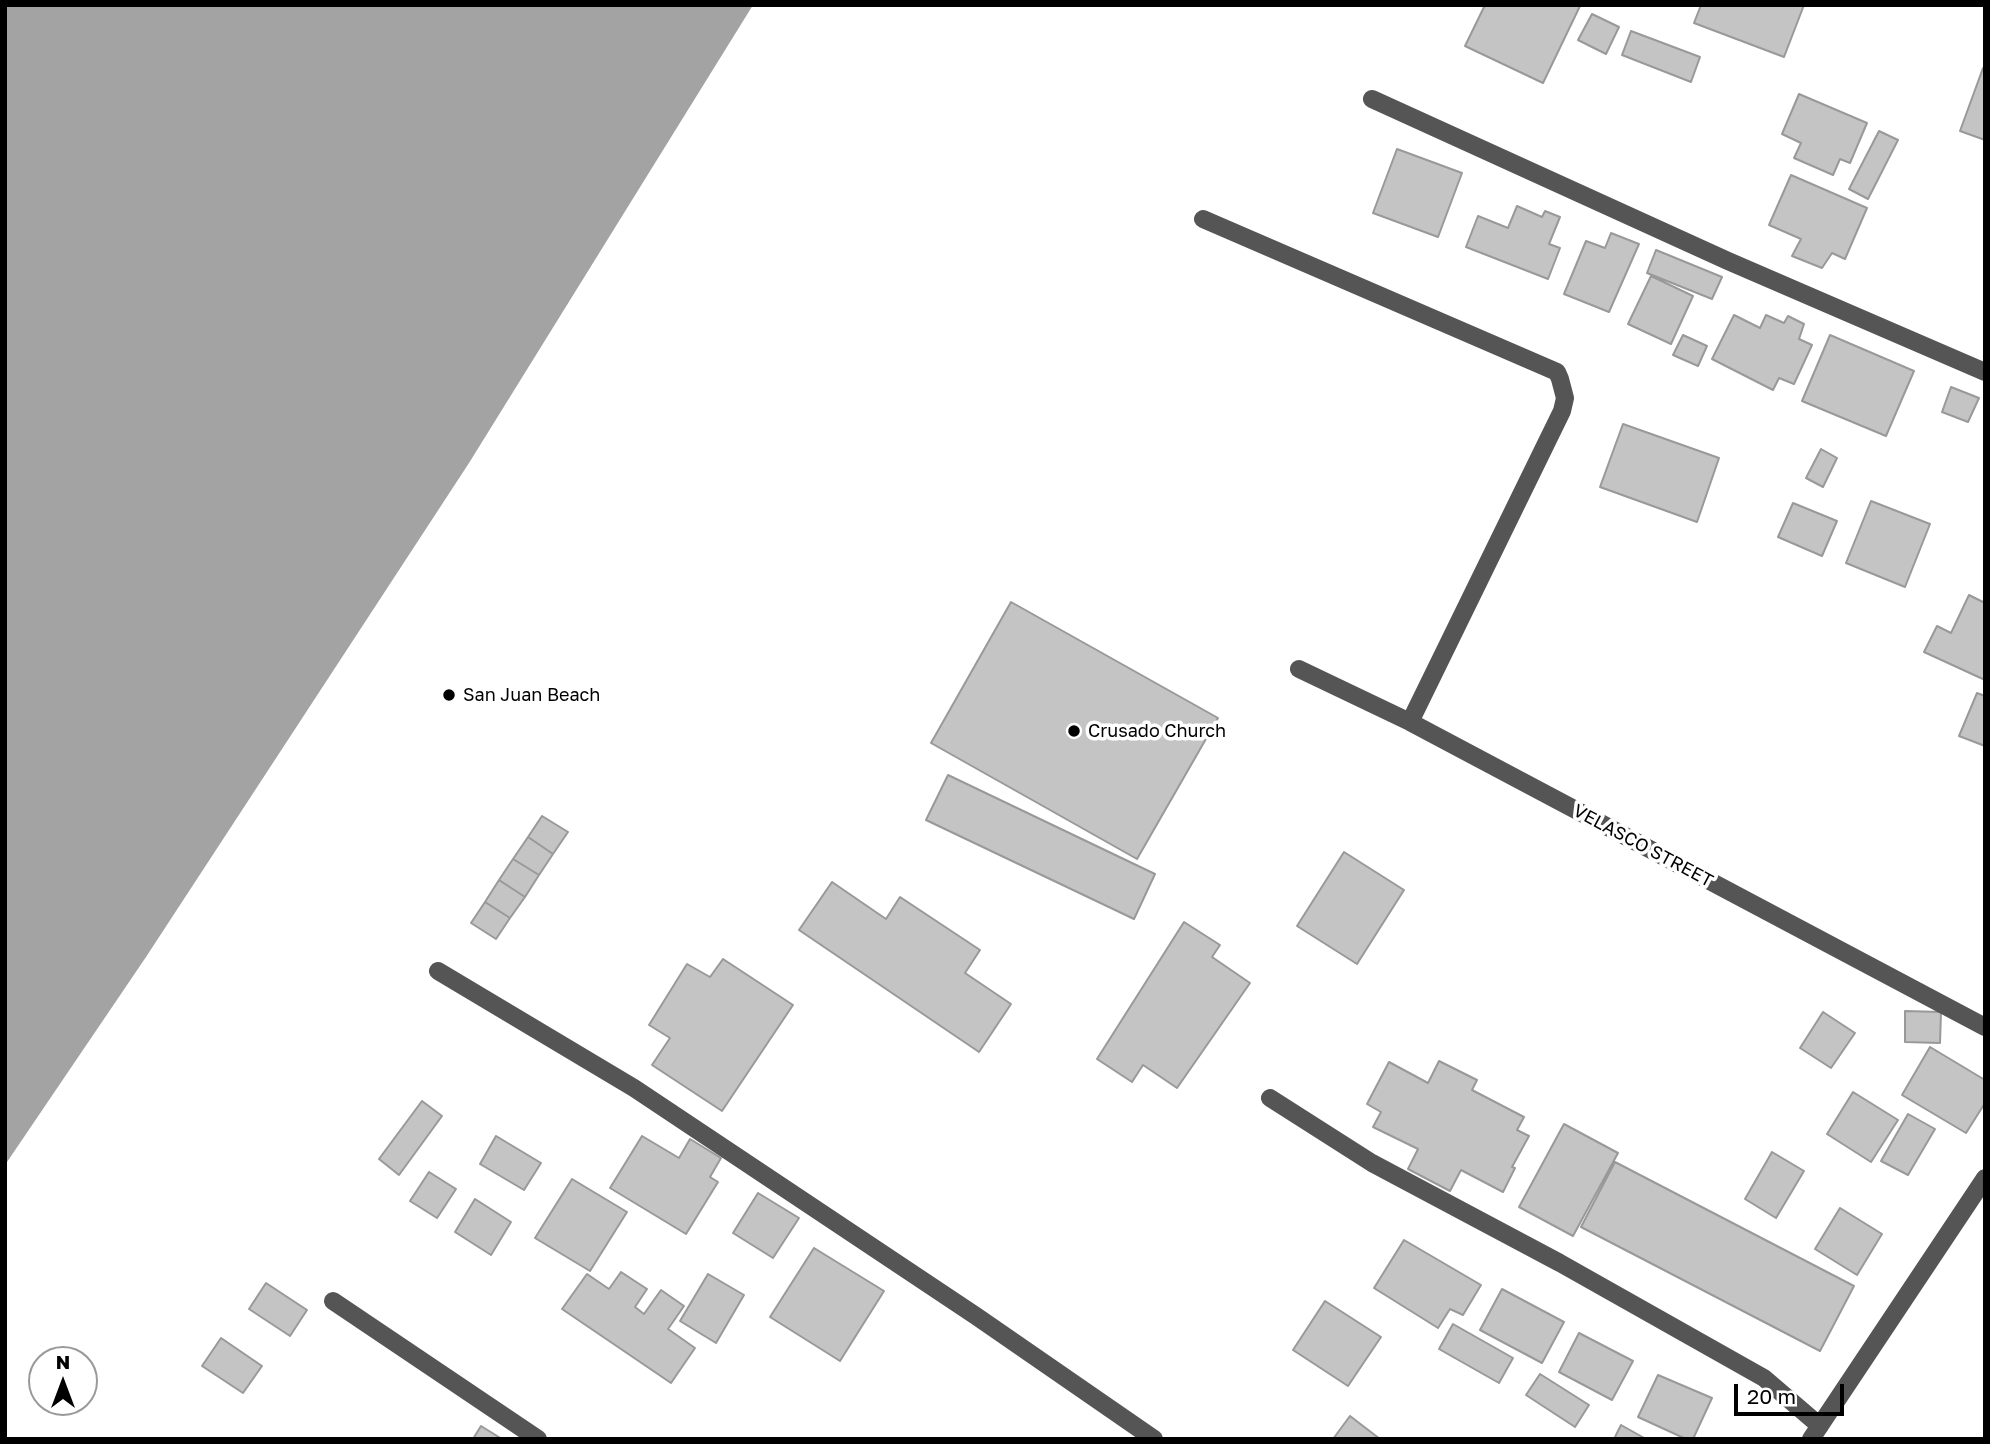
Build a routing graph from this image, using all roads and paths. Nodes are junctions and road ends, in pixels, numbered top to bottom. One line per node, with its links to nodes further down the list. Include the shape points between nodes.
1 (1372, 99): 3 (street)
2 (1203, 219): 5 (street, via 1557,372 1564,389 1562,411)
3 (1985, 372)
4 (1299, 669): 5 (street, VELASCO STREET)
5 (1410, 722): 7 (street, VELASCO STREET)
6 (438, 971): 13 (street, via 634,1088)
7 (1985, 1027)
8 (1270, 1098): 11 (street, via 1371,1163 1764,1378)
9 (1985, 1178): 11 (street)
10 (332, 1301): 12 (street)
11 (1815, 1432)
12 (538, 1439)
13 (1154, 1439)

